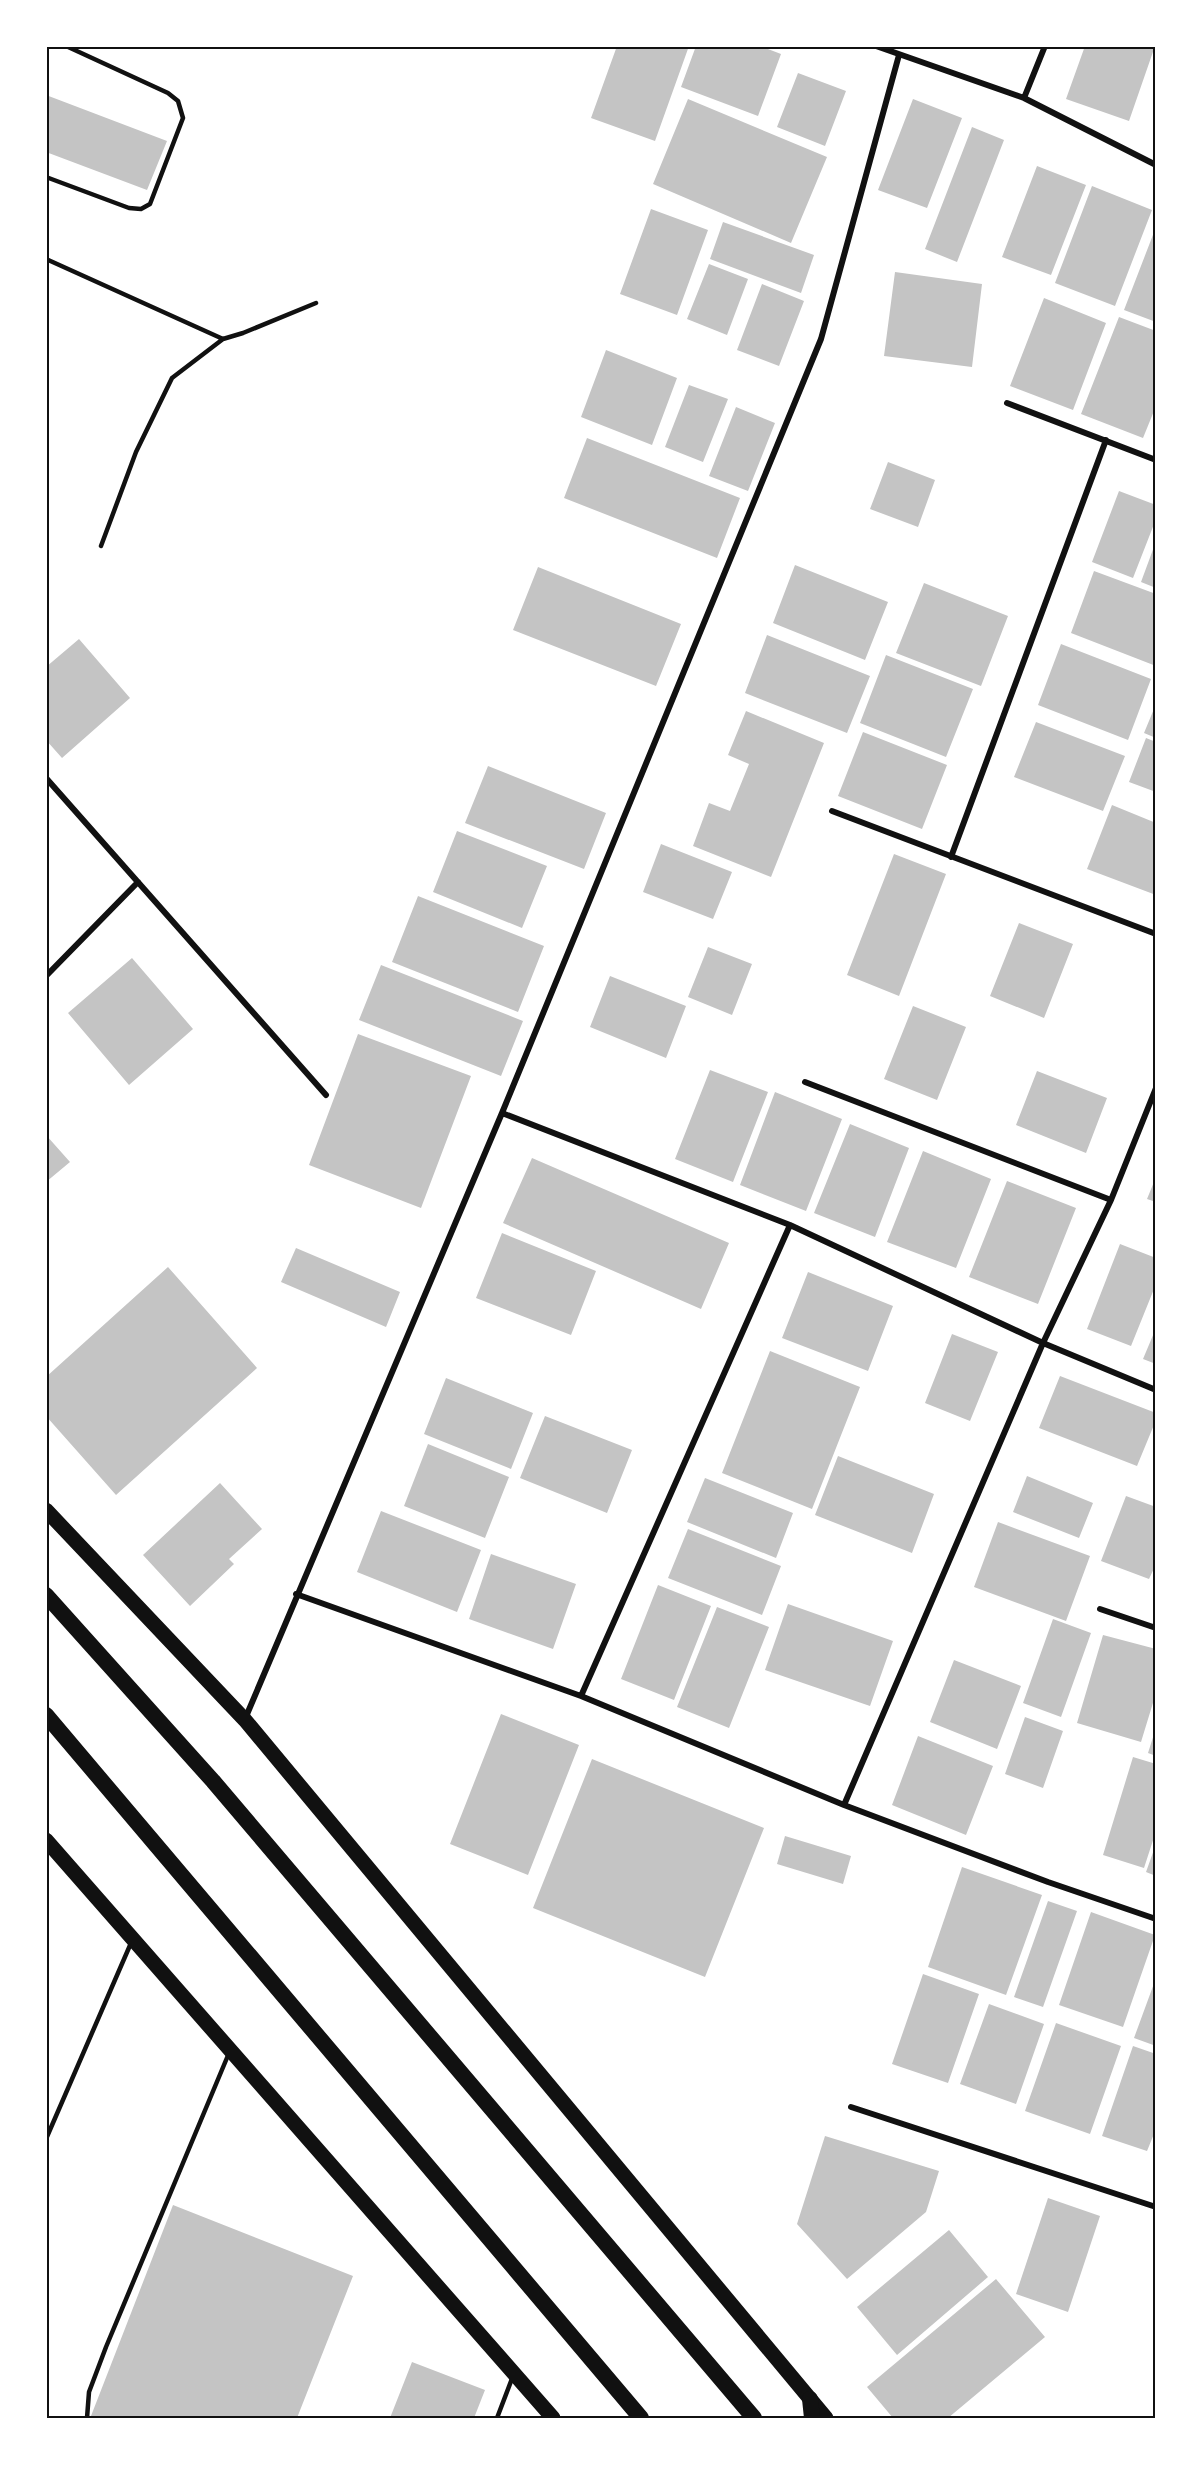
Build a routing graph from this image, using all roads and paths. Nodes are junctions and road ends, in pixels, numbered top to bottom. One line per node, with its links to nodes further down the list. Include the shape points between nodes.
1 (66, 46): 7 (lane, via 168,93 178,101 183,118 150,204 141,209)
2 (876, 46): 4 (street)
3 (1045, 46): 5 (street)
4 (899, 55): 5 (street); 24 (street, via 821,339)
5 (1024, 98): 6 (street)
6 (1155, 165)
7 (46, 177)
8 (46, 259): 10 (lane)
9 (316, 303): 10 (lane)
10 (223, 339): 14 (lane, via 172,378 136,452)
11 (1007, 403): 12 (street)
12 (1106, 440): 13 (street); 17 (street)
13 (1155, 459)
14 (100, 546)
15 (46, 778): 18 (street)
16 (832, 811): 17 (street)
17 (951, 857): 19 (street)
18 (138, 882): 20 (street); 23 (street)
19 (1155, 933)
20 (46, 976)
21 (805, 1082): 25 (street)
22 (1155, 1088): 25 (street)
23 (326, 1095)
24 (502, 1113): 26 (street); 30 (street)
25 (1111, 1200): 27 (street)
26 (790, 1225): 27 (street); 34 (street)
27 (1043, 1343): 28 (street); 37 (street)
28 (1155, 1390)
29 (46, 1510): 36 (main road)
30 (296, 1594): 34 (street); 36 (street)
31 (46, 1595): 47 (highway, via 220,1791)
32 (1100, 1609): 33 (street)
33 (1155, 1628)
34 (581, 1696): 37 (street)
35 (46, 1716): 51 (highway)
36 (245, 1720): 46 (main road)
37 (844, 1805): 39 (street)
38 (46, 1840): 40 (main road)
39 (1155, 1919)
40 (132, 1939): 41 (main road); 43 (lane)
41 (231, 2049): 45 (main road); 48 (lane, via 88,2392)
42 (851, 2107): 44 (street)
43 (46, 2139)
44 (1155, 2207)
45 (514, 2373): 49 (lane); 50 (main road)
46 (810, 2399): 52 (highway); 53 (main road)
47 (751, 2415)
48 (87, 2418)
49 (497, 2418)
50 (553, 2418)
51 (642, 2418)
52 (812, 2418)
53 (826, 2418)

